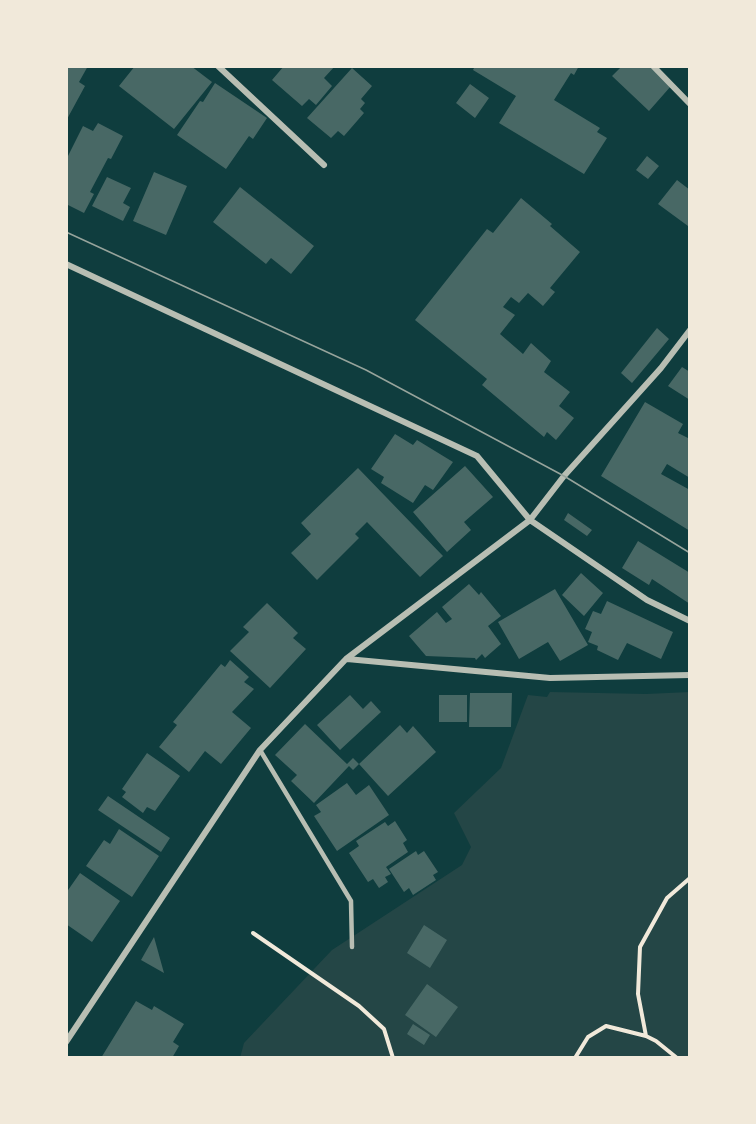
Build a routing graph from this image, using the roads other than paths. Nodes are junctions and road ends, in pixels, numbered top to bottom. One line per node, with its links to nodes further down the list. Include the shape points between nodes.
1 (218, 66): 4 (street)
2 (652, 66): 3 (street)
3 (690, 104)
4 (324, 165)
5 (66, 264): 7 (street, via 477,456)
6 (690, 330): 7 (street, via 662,368 564,476)
7 (530, 520): 8 (street, via 647,600); 9 (street)
8 (690, 621)
9 (346, 659): 10 (street, via 550,678); 11 (street)
10 (690, 675)
11 (260, 750): 12 (lane, via 351,901); 13 (street)
12 (352, 947)
13 (66, 1042)

